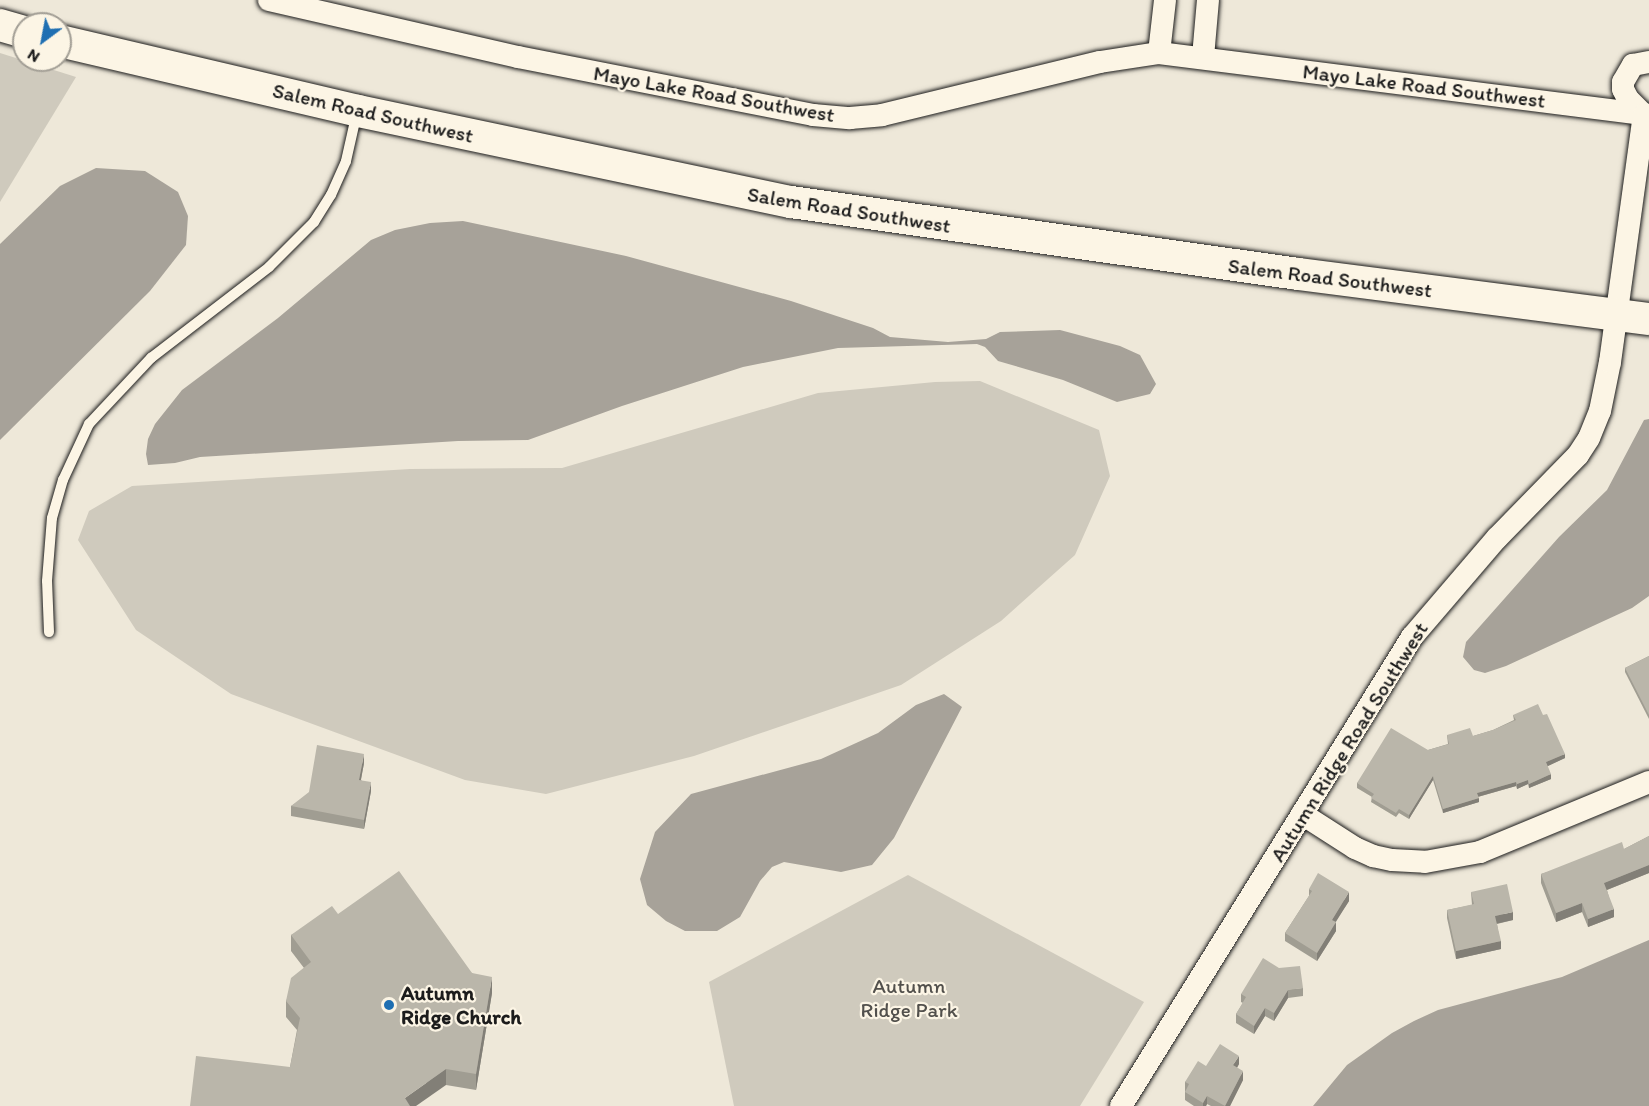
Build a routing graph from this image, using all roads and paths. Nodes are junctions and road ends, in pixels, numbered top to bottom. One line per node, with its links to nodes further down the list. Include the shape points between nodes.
1 (269, 0): 5 (street, Mayo Lake Road Southwest, via 734,101 850,118 882,115 1100,62)
2 (1165, 0): 5 (street)
3 (1208, 0): 6 (street)
4 (72, 44): 8 (main road, Salem Road Southwest)
5 (1159, 53): 6 (street, Mayo Lake Road Southwest)
6 (1203, 57): 9 (street, Mayo Lake Road Southwest)
7 (1649, 62): 9 (street, via 1633,65 1623,82 1628,99)
8 (358, 111): 10 (main road, Salem Road Southwest, via 695,183 862,214); 12 (lane, via 346,161 331,195 308,229 268,267 151,358 90,424 63,480 52,518 47,581)
9 (1647, 114): 10 (street, Autumn Ridge Road Southwest)
10 (1616, 315): 11 (main road, Salem Road Southwest); 14 (street, Autumn Ridge Road Southwest, via 1600,411 1589,438 1578,455 1497,538 1424,622)
11 (1649, 319)
12 (49, 632)
13 (1649, 783): 14 (street, via 1500,845 1425,861 1373,856)
14 (1302, 814): 15 (street, Autumn Ridge Road Southwest)
15 (1120, 1106)

